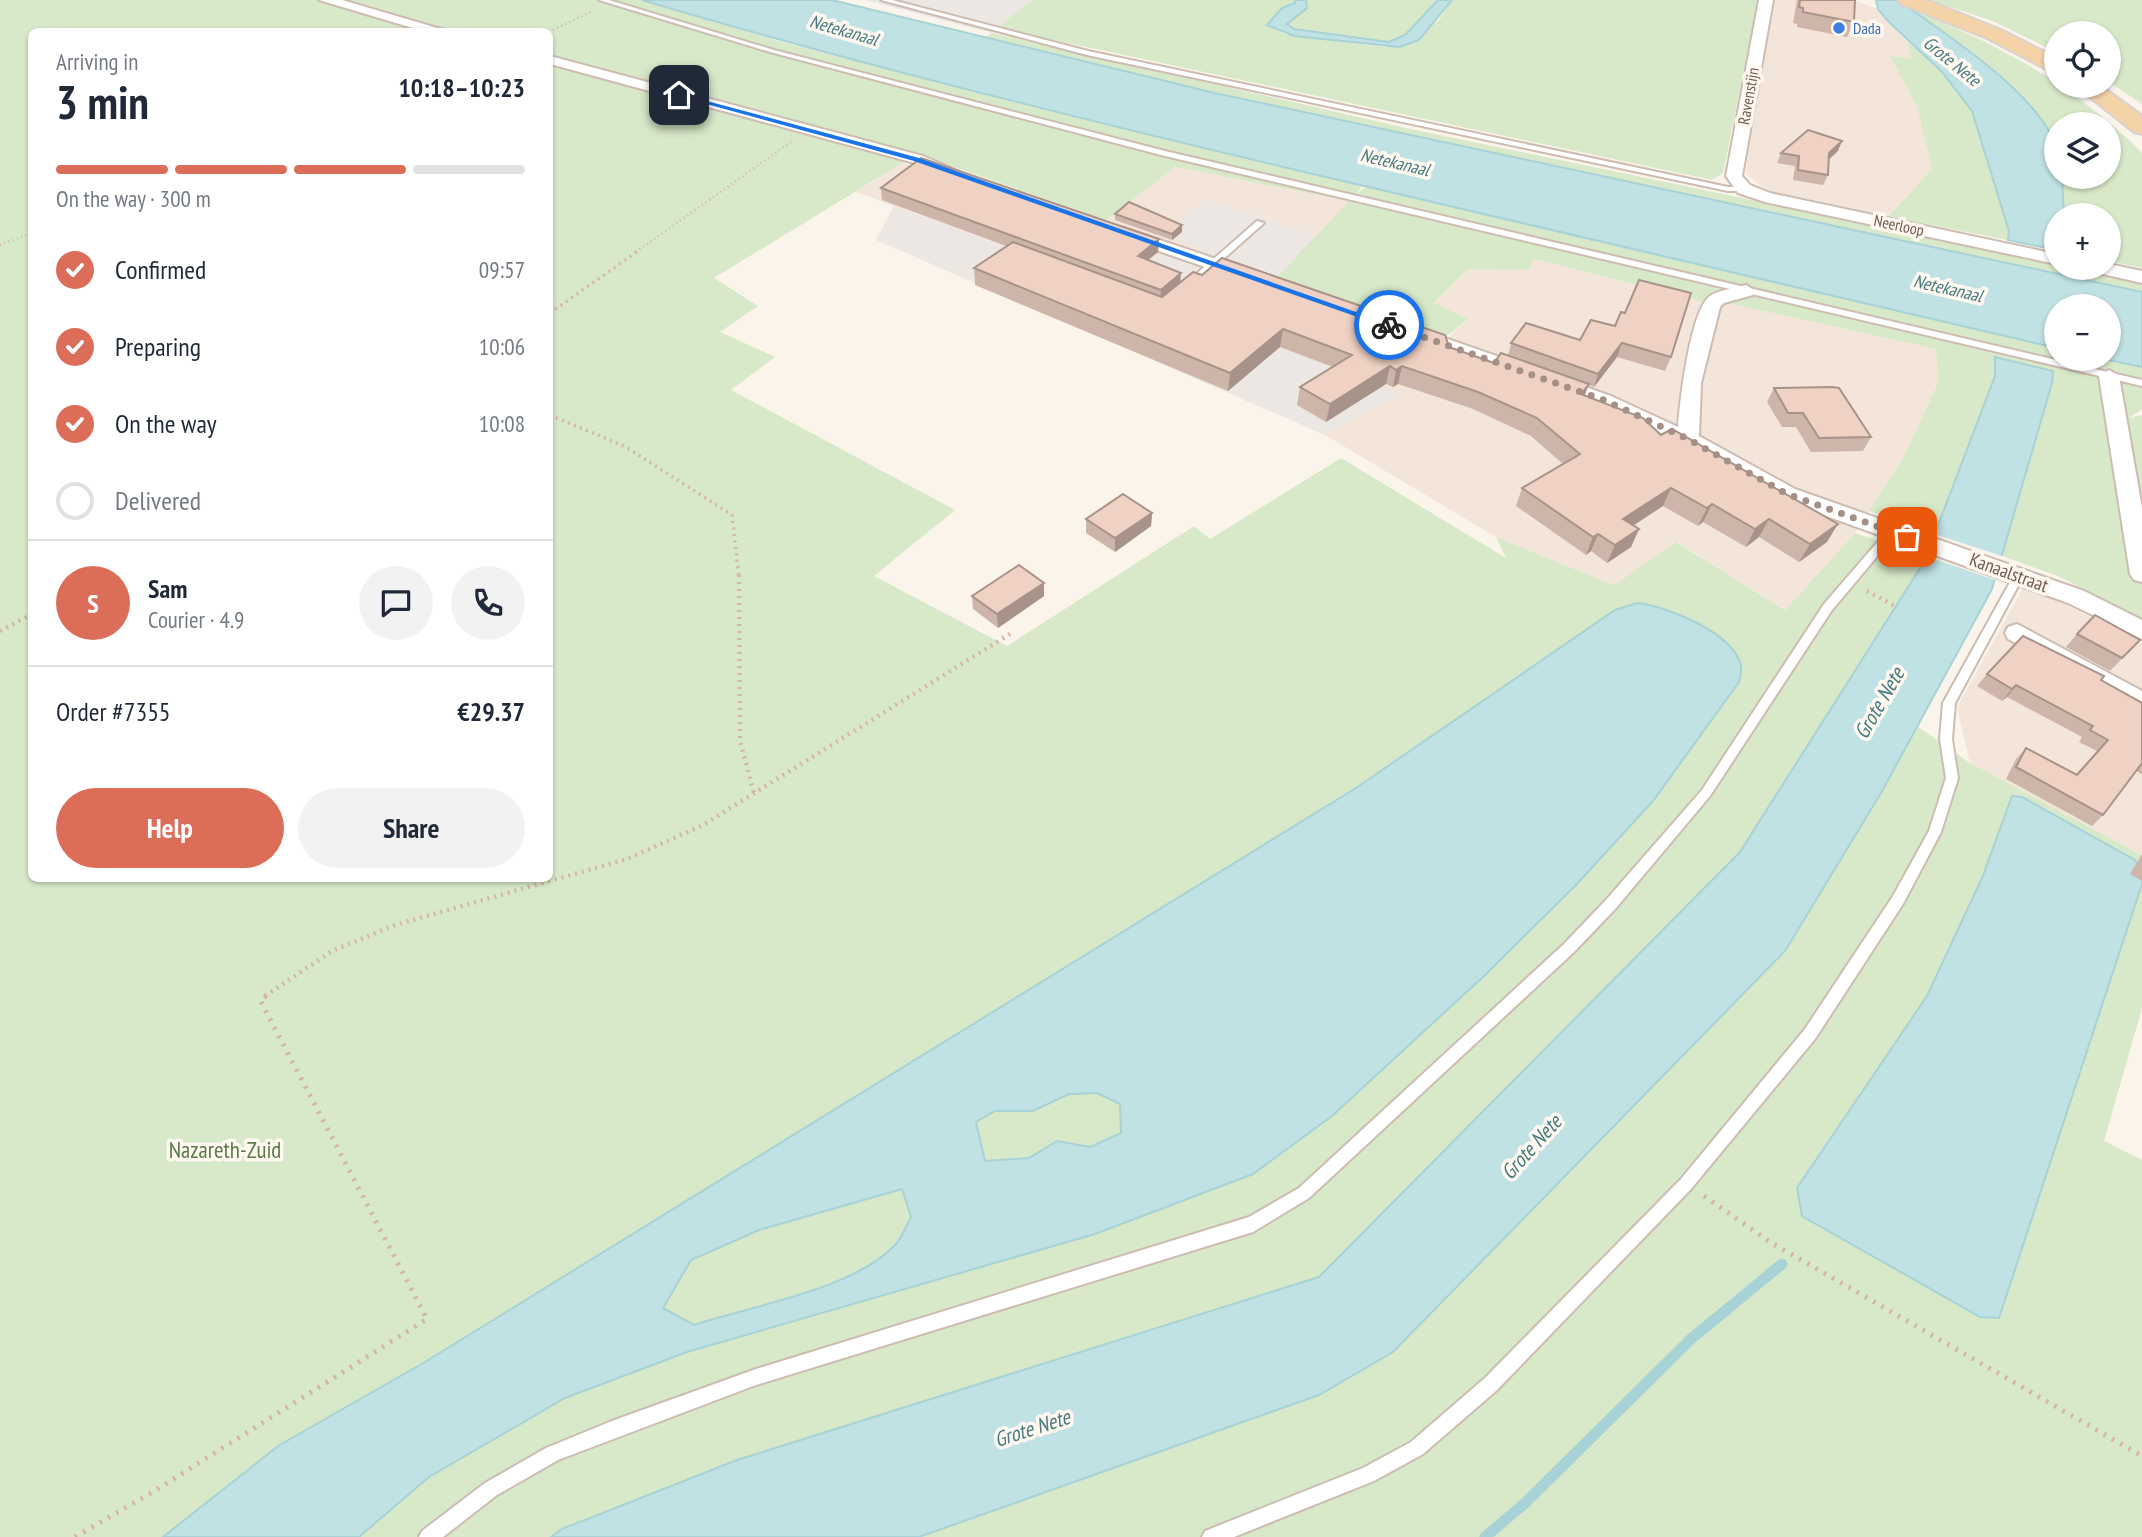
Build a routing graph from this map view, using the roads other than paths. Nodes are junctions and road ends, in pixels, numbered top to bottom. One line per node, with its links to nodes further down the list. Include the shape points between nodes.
1 (326, 0): 6 (street)
2 (884, 0): 12 (lane, via 1087,53 1728,190)
3 (1766, 0): 12 (street, Ravenstijn, via 1734,176)
4 (1908, 0): 8 (main road, via 1994,34)
5 (606, 1): 21 (lane, via 772,51 1164,153)
6 (429, 28)
7 (553, 61): 11 (street, via 917,159)
8 (2044, 61)
9 (2103, 98): 10 (main road)
10 (2142, 127)
11 (969, 178)
12 (1744, 189): 15 (street, Neerloop)
13 (1260, 223): 16 (lane)
14 (1113, 229): 16 (street)
15 (2044, 255)
16 (1213, 264): 19 (street); 20 (lane)
17 (2121, 272): 18 (street)
18 (2142, 277)
19 (1262, 281)
20 (1182, 291)
21 (1746, 291): 23 (lane); 25 (street, via 1717,299 1711,307 1691,383)
22 (1398, 328): 25 (street, Kanaalstraat, via 1604,400)
23 (2109, 376): 24 (lane); 28 (street)
24 (2142, 383)
25 (1688, 439): 26 (street, Kanaalstraat, via 1787,494)
26 (1892, 532): 27 (street, Kanaalstraat); 32 (lane, via 1848,580 1706,793 1656,856 1569,948 1304,1193 1253,1224 756,1377 612,1430 552,1454 511,1477)
27 (2013, 573): 29 (street, Kanaalstraat, via 2076,597); 33 (lane, via 1949,703 1946,739 1952,778 1935,832 1898,900 1810,1034 1686,1184 1491,1384 1417,1448 1368,1475)
28 (2142, 574)
29 (2142, 630)
30 (2017, 633): 31 (street)
31 (2142, 702)
32 (428, 1537)
33 (1211, 1537)

